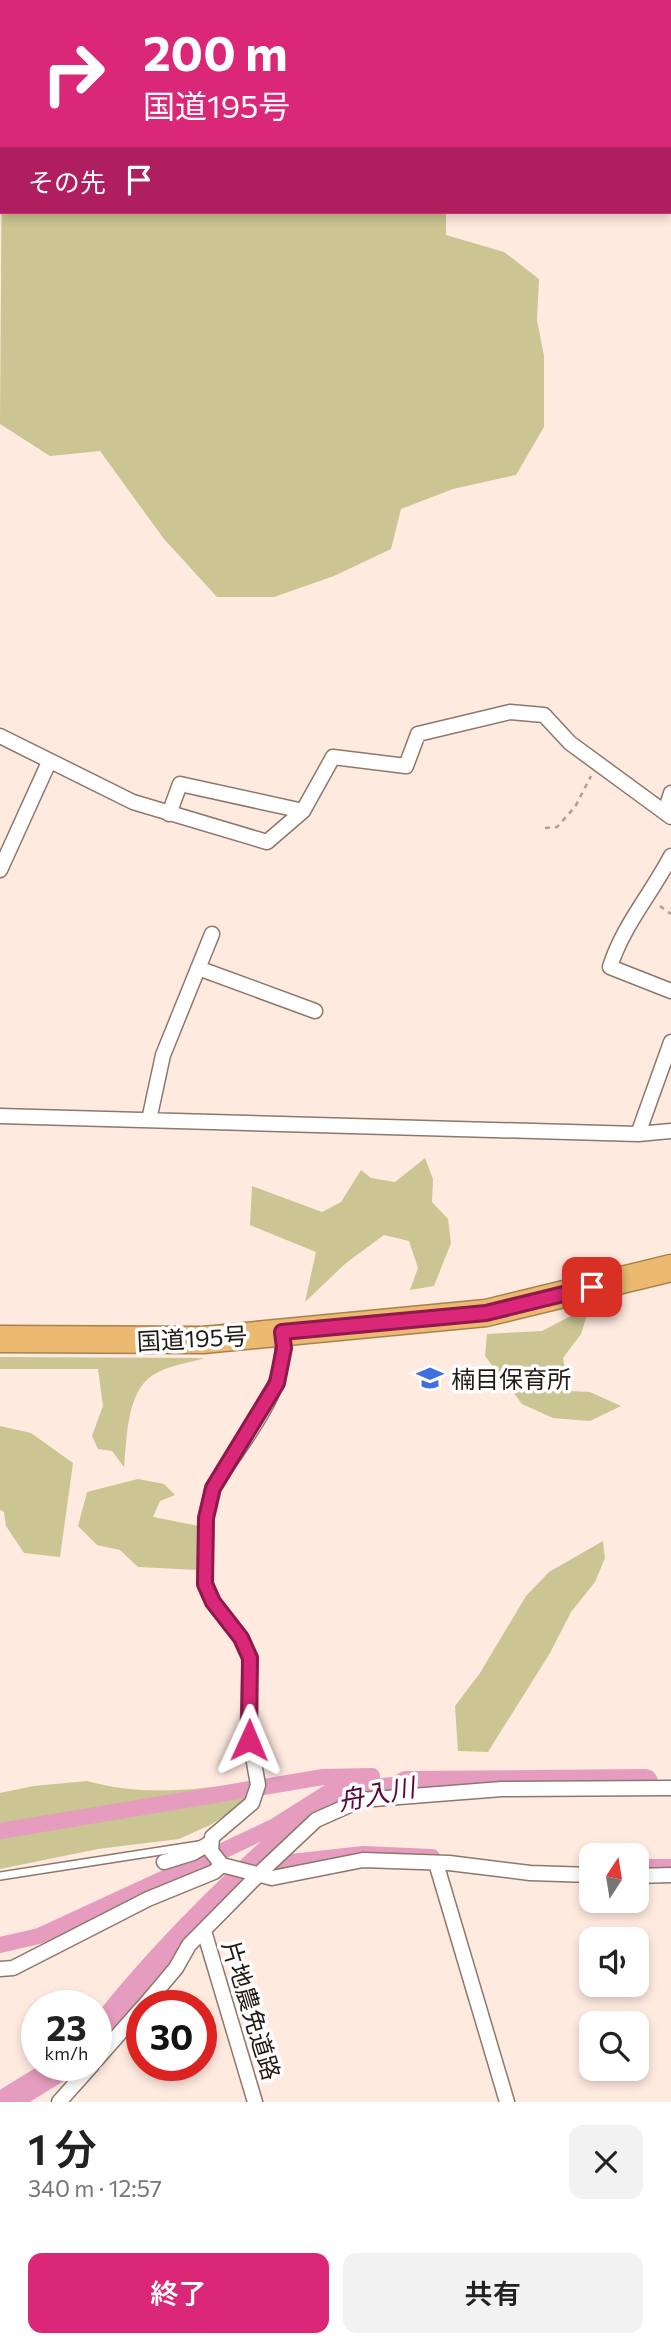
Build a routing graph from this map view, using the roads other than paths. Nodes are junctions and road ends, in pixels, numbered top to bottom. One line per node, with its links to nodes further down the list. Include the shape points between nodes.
1 (0, 736): 2 (street)
2 (49, 762): 5 (street); 8 (street)
3 (671, 793): 6 (street)
4 (303, 811): 5 (street, via 267,842); 5 (street, via 180,784); 6 (street, via 333,757 406,766 418,734 510,712 544,715 570,743)
5 (169, 814)
6 (668, 814)
7 (671, 856): 11 (street, via 616,945 610,967)
8 (0, 870)
9 (212, 934): 10 (street)
10 (198, 968): 12 (street); 15 (street, via 163,1055)
11 (671, 991)
12 (315, 1011)
13 (671, 1042): 17 (street)
14 (0, 1116): 15 (street)
15 (149, 1120): 17 (street)
16 (671, 1131): 17 (street)
17 (638, 1134)
18 (671, 1268): 19 (highway, 国道195号, via 486,1313)
19 (282, 1332): 20 (highway, 国道195号, via 203,1340); 22 (street, via 284,1348 277,1383 213,1488 206,1518 205,1584 250,1658 248,1728 257,1791 218,1829)
20 (0, 1339)
21 (671, 1788): 26 (street, via 502,1789 361,1800 316,1820)
22 (210, 1847): 23 (street); 25 (street); 30 (lane)
23 (164, 1862)
24 (436, 1863): 26 (street, via 362,1860 272,1878); 27 (street); 39 (street)
25 (221, 1865): 26 (street); 32 (street, via 13,1968)
26 (252, 1874): 31 (street)
27 (579, 1875)
28 (649, 1875): 29 (street)
29 (671, 1875)
30 (0, 1876)
31 (204, 1931): 33 (street, via 188,1945); 38 (street, 片地農免道路)
32 (0, 1969)
33 (157, 1990)
34 (126, 2026): 35 (street)
35 (112, 2042)
36 (78, 2081): 37 (street)
37 (59, 2102)
38 (256, 2102)
39 (507, 2102)

